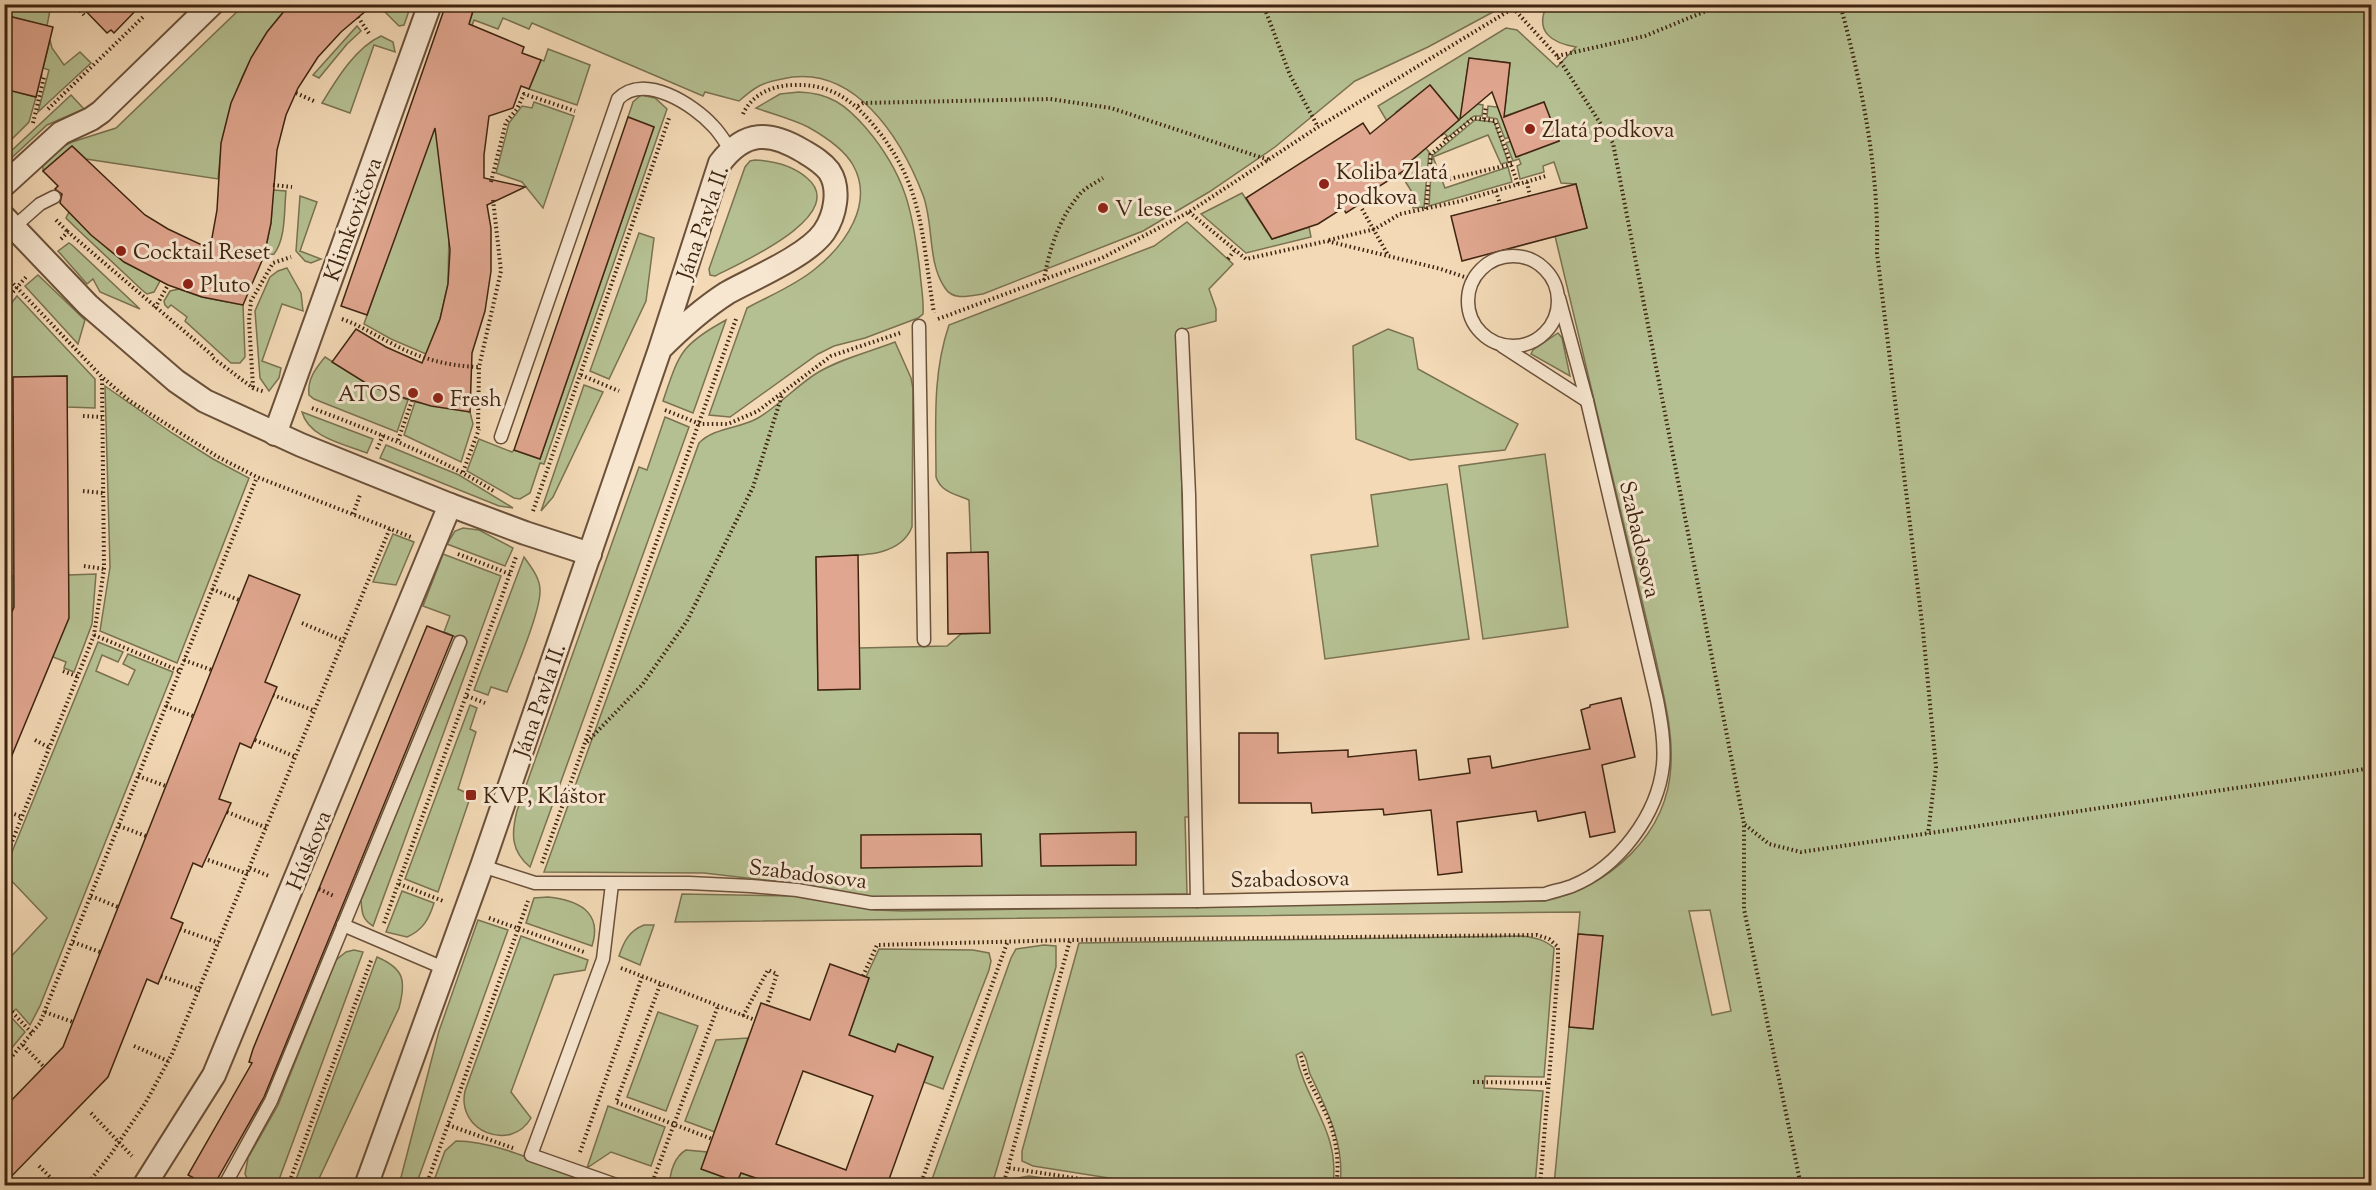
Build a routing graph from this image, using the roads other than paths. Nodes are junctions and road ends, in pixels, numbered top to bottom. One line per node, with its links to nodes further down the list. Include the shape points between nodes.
1 (212, 4): 4 (street, via 101,112 61,133)
2 (430, 4): 13 (street, Klimkovičova)
3 (733, 147): 11 (street, Jána Pavla II., via 714,177); 11 (street, Jána Pavla II., via 763,136 788,142 819,161 830,172 835,187 832,219 809,247 696,315); 14 (lane, via 706,120 676,99 636,88 623,94 615,104)
4 (4, 185)
5 (54, 197): 6 (lane)
6 (9, 222): 13 (street, via 88,305 176,381 205,401)
7 (1559, 298): 10 (lane, via 1557,314 1542,337 1529,344); 10 (lane, via 1548,271 1536,261 1508,255 1481,268 1468,300 1472,319 1489,339); 12 (lane, Szabadosova)
8 (919, 326): 17 (lane)
9 (1182, 335): 21 (lane)
10 (1501, 345): 12 (lane)
11 (660, 349): 16 (street, Jána Pavla II.)
12 (1587, 401): 21 (lane, Szabadosova, via 1663,738 1659,789 1638,831 1599,869 1574,885 1545,894)
13 (275, 434): 15 (street)
14 (501, 437)
15 (450, 504): 16 (street); 25 (street, Húskova, via 214,1075)
16 (590, 554): 19 (street, Jána Pavla II.)
17 (924, 640)
18 (460, 642): 22 (lane)
19 (482, 866): 20 (lane, Szabadosova, via 535,883); 23 (street, Jána Pavla II.)
20 (612, 884): 21 (lane, Szabadosova, via 751,886 871,903); 27 (lane, via 603,959 531,1155)
21 (1197, 901)
22 (343, 925): 23 (lane); 24 (lane, via 271,1101)
23 (446, 969): 26 (street, Jána Pavla II.)
24 (227, 1180)
25 (144, 1185)
26 (366, 1185)
27 (619, 1185)

